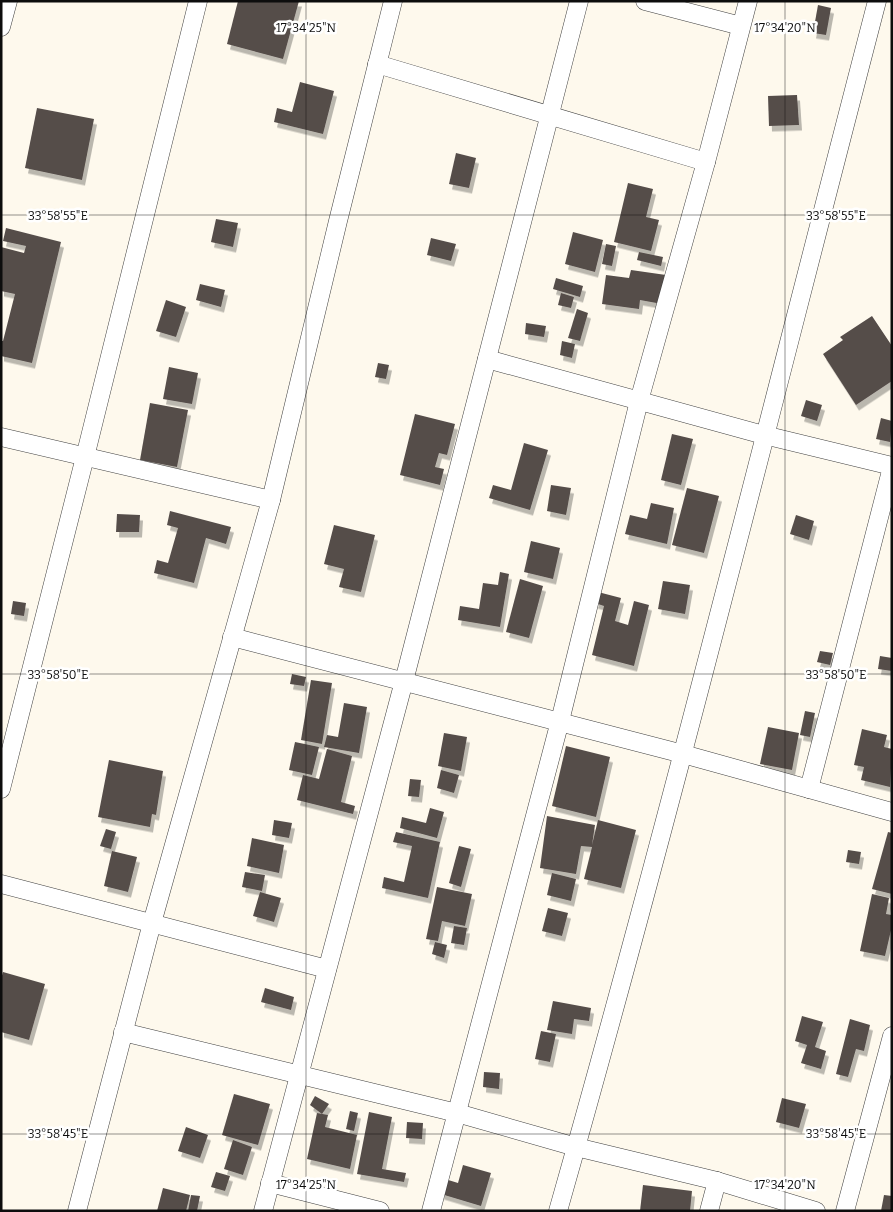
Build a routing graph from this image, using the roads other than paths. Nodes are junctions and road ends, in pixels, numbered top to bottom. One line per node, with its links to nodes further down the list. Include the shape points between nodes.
1 (8, 1): 9 (street)
2 (198, 1): 17 (street)
3 (393, 1): 10 (street)
4 (579, 1): 11 (street)
5 (645, 1): 8 (street)
6 (748, 1): 8 (street)
7 (877, 1): 15 (street)
8 (741, 26): 12 (street)
9 (1, 27)
10 (377, 64): 11 (street); 19 (street)
11 (549, 115): 12 (street); 13 (street)
12 (706, 162): 14 (street)
13 (487, 359): 14 (street); 21 (street)
14 (640, 401): 15 (street); 22 (street)
15 (764, 435): 18 (street); 23 (street)
16 (1, 437): 17 (street)
17 (85, 458): 19 (street); 24 (street)
18 (892, 466): 25 (street)
19 (271, 500): 20 (street)
20 (232, 637): 21 (street); 28 (street)
21 (404, 681): 22 (street); 29 (street)
22 (560, 721): 23 (street); 33 (street)
23 (683, 754): 25 (street); 34 (street)
24 (1, 789)
25 (809, 789): 26 (street)
26 (892, 812)
27 (1, 884): 28 (street)
28 (152, 923): 29 (street); 30 (street)
29 (327, 968): 32 (street)
30 (123, 1032): 32 (street); 37 (street)
31 (892, 1036): 44 (street)
32 (298, 1075): 33 (street); 36 (street)
33 (457, 1113): 34 (street); 40 (street)
34 (576, 1147): 35 (street); 41 (street)
35 (717, 1181): 42 (street); 43 (street)
36 (270, 1183): 38 (street); 39 (street)
37 (77, 1211)
38 (263, 1211)
39 (380, 1211)
40 (431, 1211)
41 (558, 1211)
42 (709, 1211)
43 (816, 1211)
44 (845, 1211)

